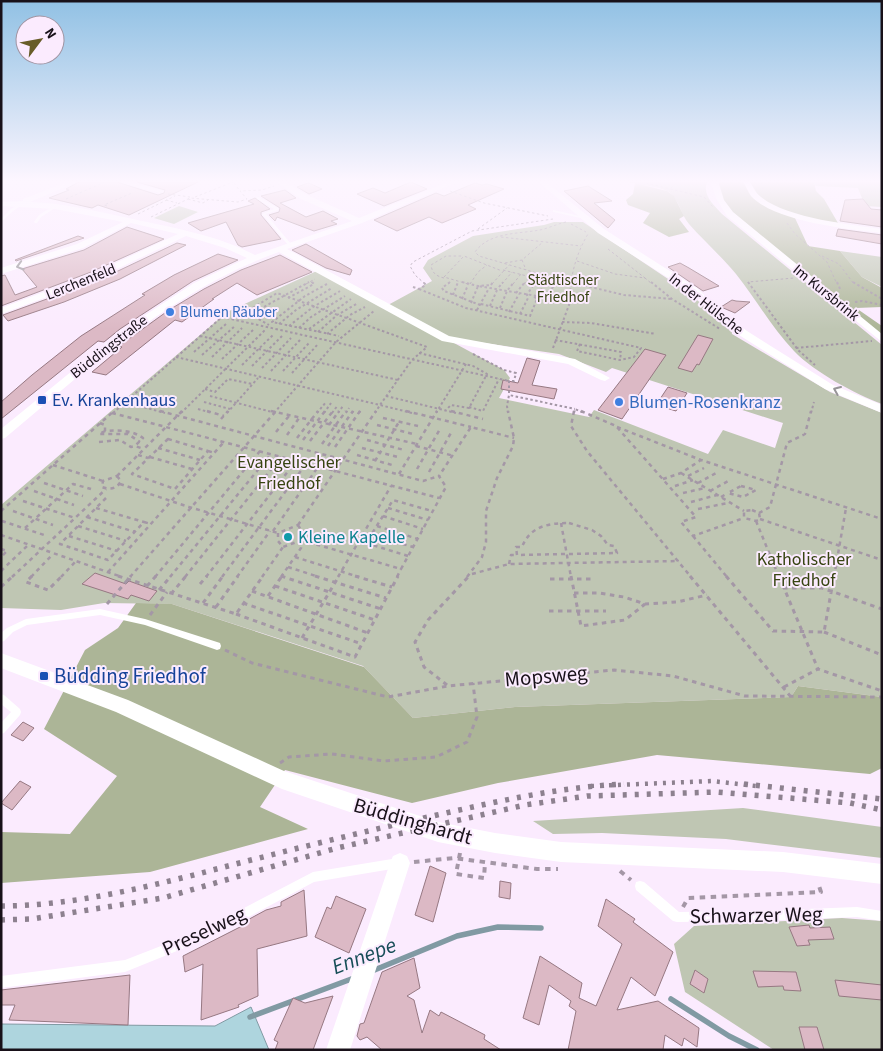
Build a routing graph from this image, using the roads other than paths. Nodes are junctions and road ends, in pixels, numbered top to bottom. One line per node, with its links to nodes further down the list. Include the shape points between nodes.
1 (109, 231): 11 (street, one-way to 11, via 73,248)
2 (176, 231): 7 (street)
3 (278, 231): 8 (lane)
4 (330, 231): 8 (street, Büddingstraße)
5 (601, 231): 16 (street, In der Hülsche, one-way to 5, via 804,373 743,333 695,292)
6 (751, 231): 14 (street, Im Kursbrink)
7 (185, 233): 10 (street, via 226,245); 13 (street, Lerchenfeld, via 106,273)
8 (290, 245): 9 (street, Büddingstraße)
9 (280, 249): 10 (street, Büddingstraße); 12 (street)
10 (254, 258): 17 (street, Büddingstraße, via 197,285 146,318 91,359)
11 (1, 271)
12 (383, 306): 15 (street, via 446,339 552,357)
13 (1, 311)
14 (877, 340)
15 (605, 378)
16 (882, 409)
17 (1, 435)
18 (1, 639): 19 (lane, via 26,622 100,612 145,622)
19 (217, 646)
20 (1, 660): 24 (street, Büddinghardt, via 122,706 274,776 438,832 622,862 783,862)
21 (1, 698): 22 (lane, via 17,712)
22 (1, 730)
23 (400, 863): 27 (street); 28 (lane, Preselweg, via 312,877 205,934 125,966)
24 (882, 874)
25 (640, 886): 26 (lane, Schwarzer Weg, via 677,917 857,912)
26 (882, 916)
27 (371, 952): 29 (street)
28 (1, 982)
29 (339, 1050)

